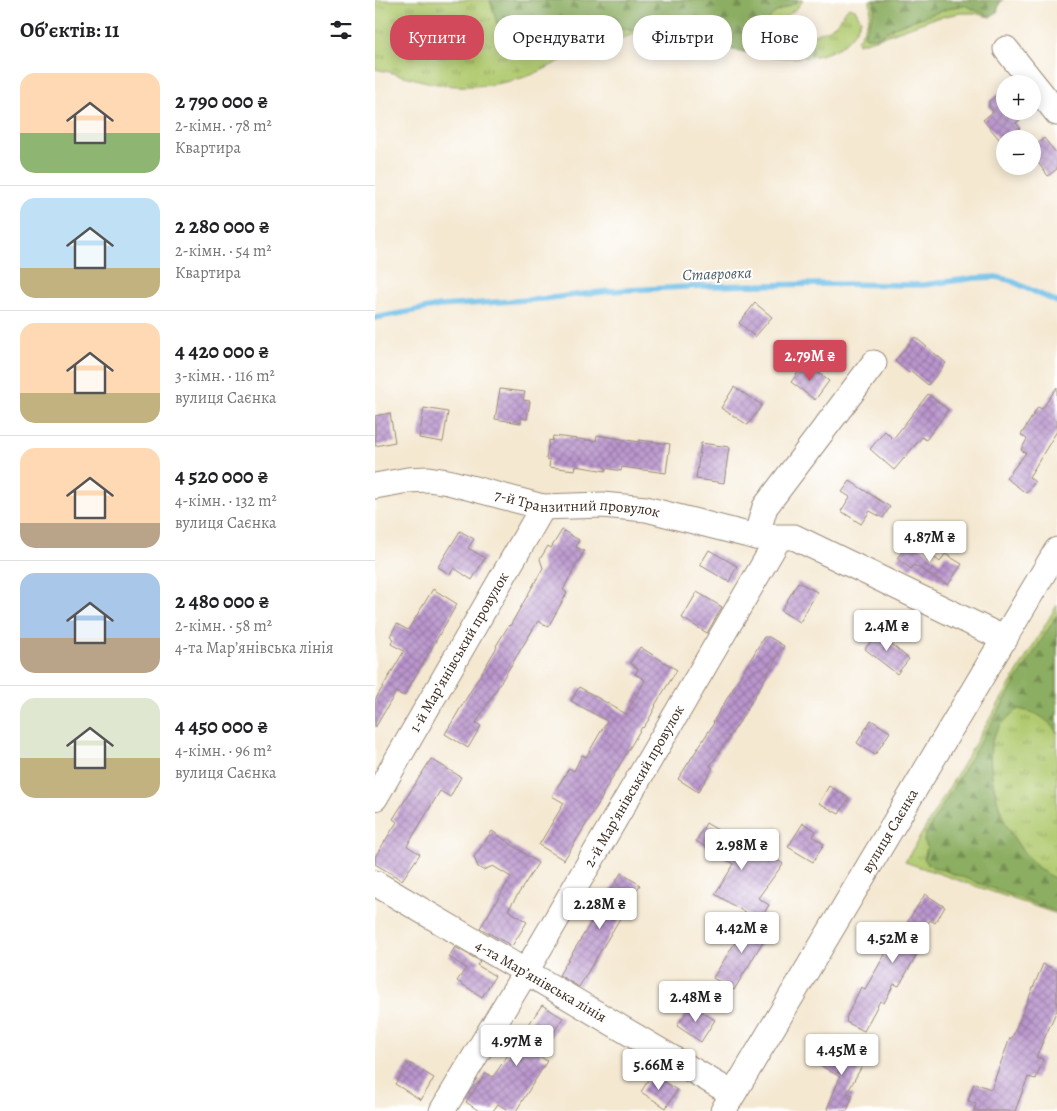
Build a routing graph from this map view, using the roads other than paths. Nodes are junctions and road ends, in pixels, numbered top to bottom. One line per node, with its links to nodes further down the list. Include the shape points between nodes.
1 (1006, 49): 2 (street)
2 (1057, 113)
3 (874, 363): 6 (street, 2-й Марʼянівський провулок, via 765,507)
4 (375, 486): 5 (street, 7-й Транзитний провулок, via 428,479)
5 (543, 507): 6 (street, 7-й Транзитний провулок, via 602,505 647,510); 9 (street, 1-й Марʼянівський провулок)
6 (768, 538): 8 (street, 7-й Транзитний провулок, via 794,537); 11 (street, 2-й Марʼянівський провулок)
7 (1057, 550): 8 (street, вулиця Саєнка)
8 (1005, 639): 12 (street, вулиця Саєнка)
9 (375, 798)
10 (375, 883): 11 (street, 4-та Марʼянівська лінія)
11 (525, 972): 12 (street, 4-та Марʼянівська лінія); 13 (street, 2-й Марʼянівський провулок)
12 (728, 1102)
13 (442, 1111)

